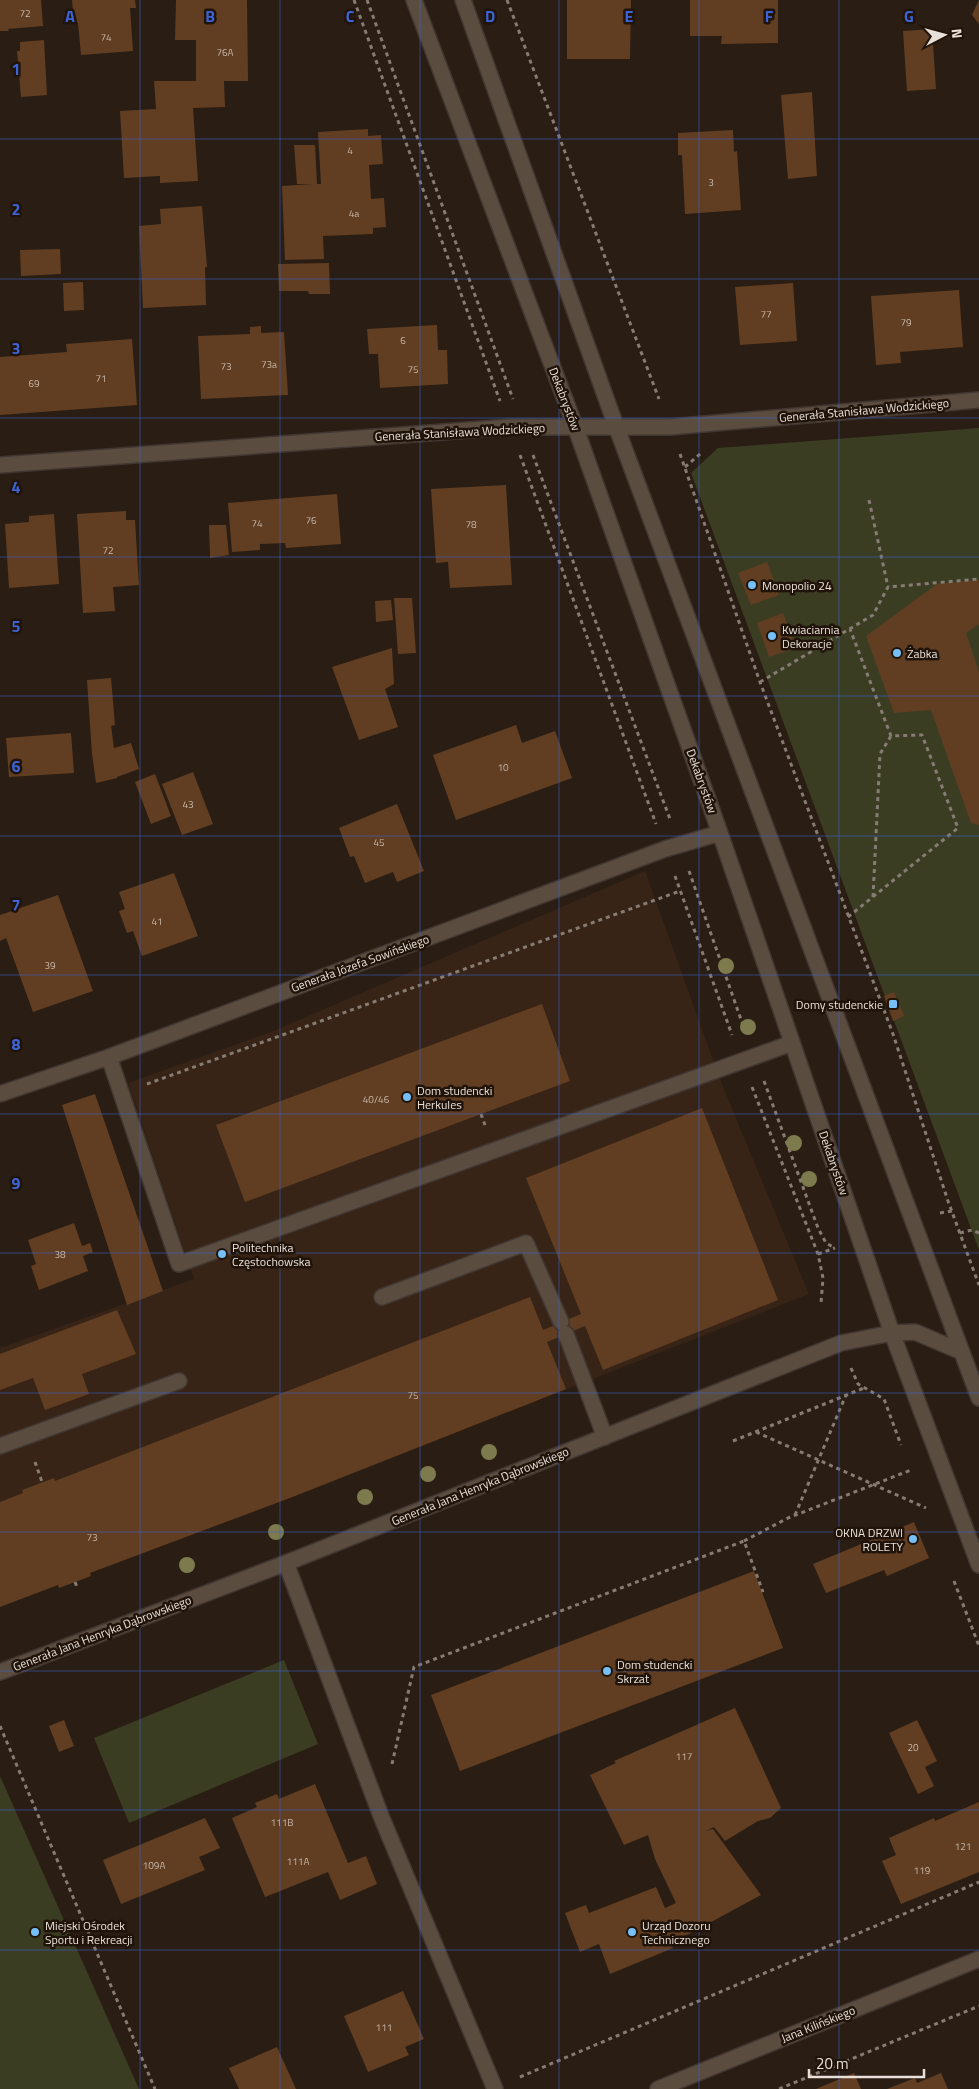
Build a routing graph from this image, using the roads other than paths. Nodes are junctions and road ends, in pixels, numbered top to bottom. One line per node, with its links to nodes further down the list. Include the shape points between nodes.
1 (414, 0): 4 (street, Dekabrystów)
2 (463, 0): 5 (street)
3 (979, 400): 5 (street, Generała Stanisława Wodzickiego, via 670,427)
4 (575, 426): 5 (street, Generała Stanisława Wodzickiego); 6 (street, Generała Stanisława Wodzickiego, via 510,427); 7 (street, Dekabrystów)
5 (616, 426): 13 (street)
6 (0, 465)
7 (720, 833): 8 (street, Dekabrystów); 9 (street, Generała Józefa Sowińskiego, via 665,849)
8 (792, 1043): 9 (street, via 179,1264); 12 (street, Dekabrystów)
9 (109, 1057): 10 (street, Generała Józefa Sowińskiego)
10 (0, 1094)
11 (382, 1297): 16 (street, via 526,1243 564,1328)
12 (892, 1333): 13 (street, Generała Jana Henryka Dąbrowskiego, via 915,1332); 16 (street, Generała Jana Henryka Dąbrowskiego, via 841,1343); 19 (street, Dekabrystów)
13 (962, 1352): 15 (street)
14 (179, 1381): 17 (street)
15 (979, 1398)
16 (605, 1437): 18 (street, Generała Jana Henryka Dąbrowskiego)
17 (0, 1446)
18 (286, 1563): 20 (street, Generała Jana Henryka Dąbrowskiego); 22 (street, via 381,1816)
19 (979, 1565)
20 (0, 1672)
21 (979, 1958): 23 (street, Jana Kilińskiego)
22 (495, 2088)
23 (658, 2089)

